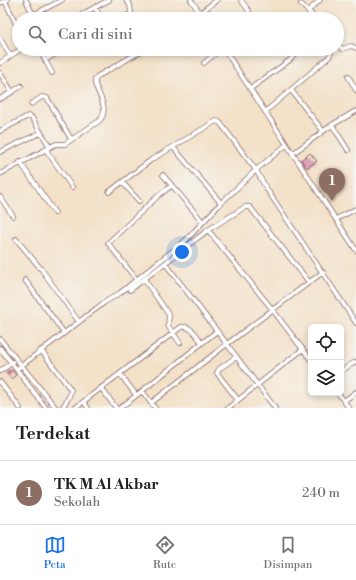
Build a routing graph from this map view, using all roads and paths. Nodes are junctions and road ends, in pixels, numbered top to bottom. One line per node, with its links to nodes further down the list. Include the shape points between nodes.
1 (26, 0): 14 (street)
2 (62, 0): 15 (street)
3 (109, 0): 11 (street)
4 (126, 0): 18 (street)
5 (191, 0): 19 (street)
6 (217, 0): 20 (street)
7 (241, 0): 12 (street)
8 (320, 0): 13 (street)
9 (4, 2): 21 (street)
10 (301, 4): 13 (street)
11 (95, 7): 16 (street); 17 (street)
12 (249, 11)
13 (308, 11)
14 (32, 12)
15 (42, 12)
16 (86, 12)
17 (98, 12)
18 (131, 12)
19 (199, 12)
20 (202, 12)
21 (12, 17)
22 (0, 38): 25 (street)
23 (344, 48): 24 (street, via 351,46)
24 (356, 48)
25 (10, 56): 34 (street)
26 (43, 56): 33 (street)
27 (52, 56): 33 (street)
28 (133, 56): 52 (street, via 96,78 95,84 105,110 102,119)
29 (213, 56): 35 (street)
30 (227, 56): 40 (street)
31 (294, 56): 40 (street)
32 (330, 56): 41 (street)
33 (45, 60): 37 (street)
34 (0, 63)
35 (204, 63)
36 (0, 72): 43 (street)
37 (52, 74)
38 (348, 76): 42 (street)
39 (21, 86): 43 (street)
40 (250, 89): 47 (street)
41 (291, 90): 47 (street); 50 (street)
42 (356, 90)
43 (12, 92): 44 (street)
44 (0, 99)
45 (31, 104): 52 (street, via 42,97 47,98)
46 (356, 111): 48 (street)
47 (265, 112): 53 (street)
48 (332, 125): 50 (street); 56 (street)
49 (0, 131): 51 (street, via 28,116)
50 (324, 131): 58 (street)
51 (40, 132): 55 (street); 57 (street)
52 (71, 139): 55 (street, via 64,144)
53 (286, 146): 58 (street); 60 (street)
54 (173, 147): 60 (street, via 212,123 219,122); 63 (street); 69 (street)
55 (48, 148): 59 (street); 65 (street)
56 (348, 150)
57 (0, 152)
58 (292, 154): 73 (street)
59 (20, 162): 61 (street); 71 (street)
60 (256, 170): 69 (street); 79 (street)
61 (0, 174)
62 (162, 175): 64 (street)
63 (122, 183): 66 (street); 68 (street)
64 (171, 186): 74 (street); 80 (street, via 108,243)
65 (72, 187)
66 (109, 192)
67 (0, 197): 72 (street)
68 (139, 200)
69 (221, 203): 74 (street)
70 (356, 209): 73 (street)
71 (56, 214)
72 (13, 216)
73 (336, 219): 77 (street)
74 (203, 222): 80 (street, via 186,240)
75 (208, 230): 78 (street); 83 (street, via 245,207 250,207); 85 (street)
76 (16, 239): 86 (street)
77 (356, 250)
78 (165, 263): 81 (street); 88 (street)
79 (323, 272): 83 (street); 87 (street)
80 (136, 279): 86 (street)
81 (144, 279): 84 (street); 90 (street, via 169,315 168,326)
82 (25, 280): 89 (street)
83 (309, 282): 85 (street)
84 (130, 290)
85 (272, 309): 95 (street); 97 (street)
86 (79, 322): 89 (street)
87 (356, 323)
88 (217, 331): 93 (street); 95 (street)
89 (64, 333): 98 (street)
90 (173, 333): 92 (street); 93 (street, via 181,327 188,327); 108 (street)
91 (0, 339): 94 (street)
92 (180, 343)
93 (202, 343): 112 (street)
94 (4, 344): 96 (street); 101 (street)
95 (227, 344): 100 (street); 119 (street)
96 (0, 347): 103 (street)
97 (302, 349): 99 (street); 110 (street)
98 (41, 350): 104 (street); 123 (street, via 71,390)
99 (308, 356)
100 (236, 357): 110 (street); 116 (street, via 217,373)
101 (16, 359): 103 (street); 104 (street)
102 (355, 362): 106 (street)
103 (12, 363): 105 (street); 107 (street)
104 (21, 366): 105 (street); 122 (street)
105 (17, 369): 121 (street)
106 (344, 369)
107 (0, 371)
108 (120, 374): 111 (street); 114 (street)
109 (0, 382): 120 (street)
110 (257, 385): 116 (street); 129 (street)
111 (102, 389): 117 (street); 126 (street)
112 (142, 391): 114 (street); 119 (street)
113 (356, 392): 118 (street)
114 (136, 395): 126 (street)
115 (340, 396): 118 (street)
116 (238, 400): 128 (street)
117 (84, 402): 124 (street); 125 (street)
118 (344, 402): 130 (street)
119 (151, 403): 127 (street)
120 (20, 408)
121 (46, 408)
122 (56, 408)
123 (62, 408)
124 (75, 408)
125 (88, 408)
126 (120, 408)
127 (155, 408)
128 (228, 408)
129 (275, 408)
130 (349, 408)

